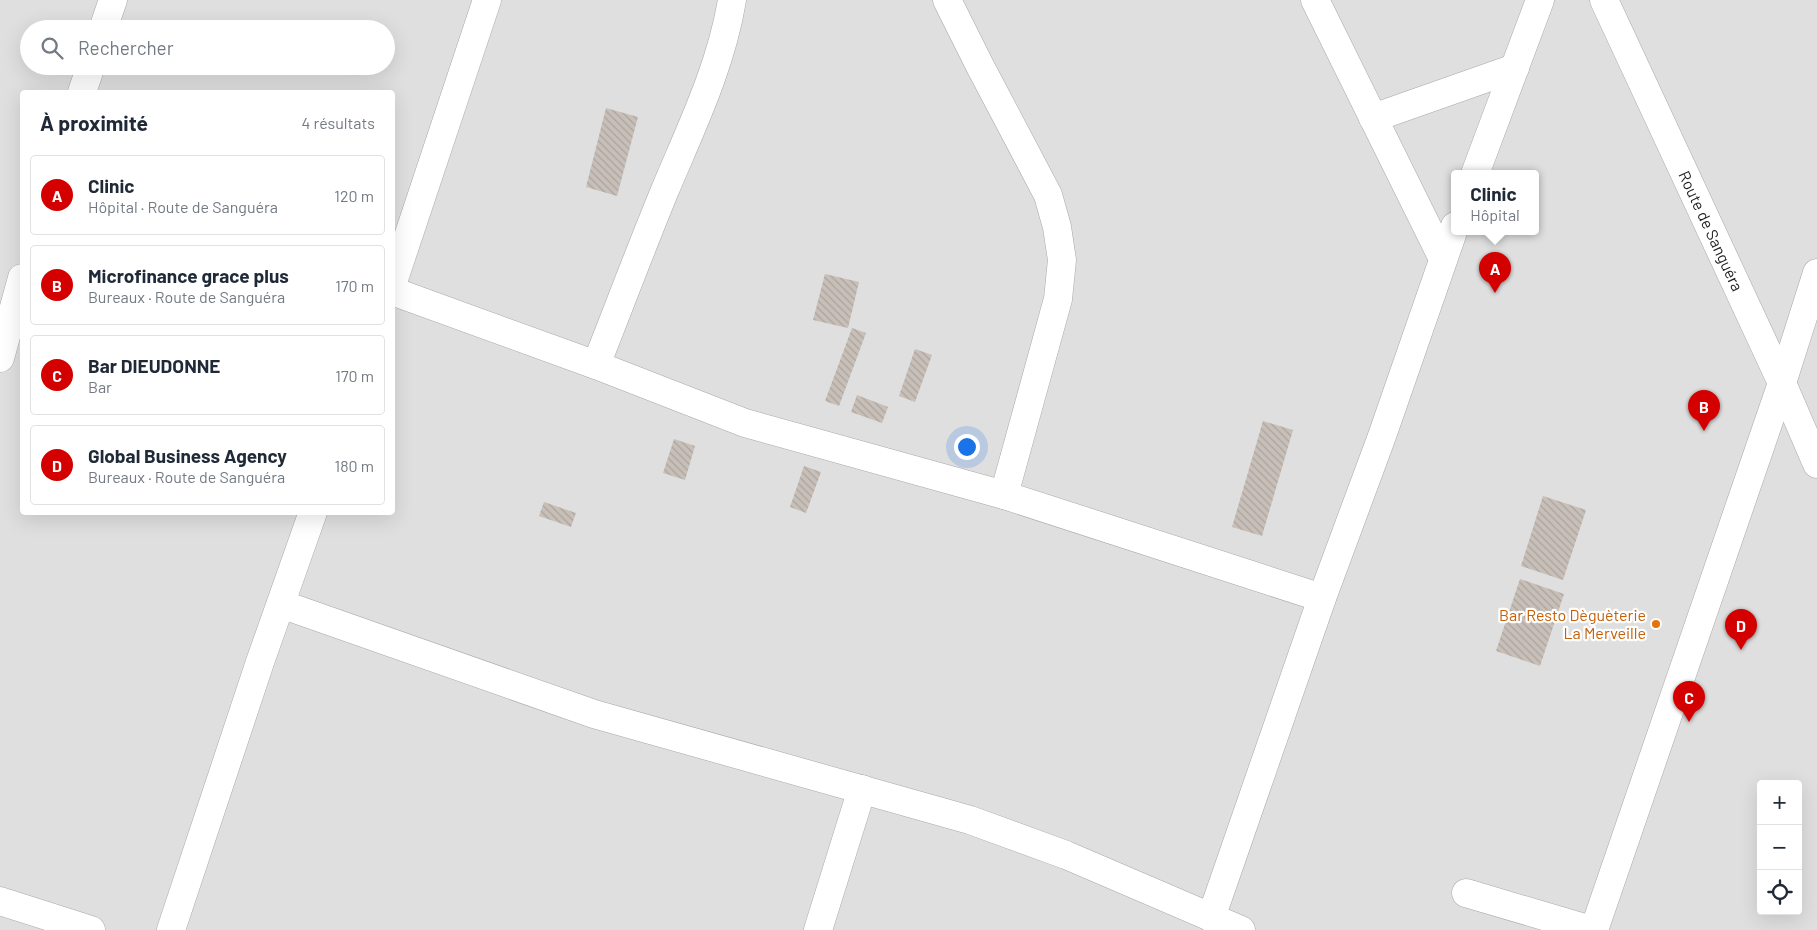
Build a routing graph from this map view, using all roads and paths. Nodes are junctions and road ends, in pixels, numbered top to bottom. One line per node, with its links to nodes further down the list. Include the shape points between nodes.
1 (113, 0): 8 (street)
2 (487, 0): 17 (street)
3 (732, 0): 21 (street, via 728,26 707,88)
4 (947, 0): 24 (street, via 1048,195 1062,260 1058,300)
5 (1315, 0): 12 (street)
6 (1540, 0): 9 (street)
7 (1604, 0): 22 (street, Route de Sanguéra)
8 (106, 20)
9 (1515, 68): 12 (street); 13 (street)
10 (88, 75): 11 (street)
11 (83, 90)
12 (1374, 118): 15 (street)
13 (1476, 170)
14 (1452, 235): 15 (street)
15 (1443, 258): 26 (street)
16 (1817, 273): 22 (street)
17 (395, 276)
18 (20, 285): 20 (street)
19 (395, 292): 21 (street)
20 (0, 358)
21 (596, 365): 24 (street, via 745,423)
22 (1782, 383): 23 (street, Route de Sanguéra); 36 (street)
23 (1817, 464)
24 (1004, 494): 26 (street)
25 (312, 515): 27 (street)
26 (1322, 598): 31 (street)
27 (281, 604): 28 (street, via 594,714); 33 (street)
28 (862, 789): 31 (street, via 970,820 1066,854); 34 (street)
29 (1466, 893): 36 (street)
30 (0, 901): 32 (street)
31 (1211, 918): 35 (street)
32 (91, 930)
33 (171, 930)
34 (818, 930)
35 (1241, 930)
36 (1592, 930)

